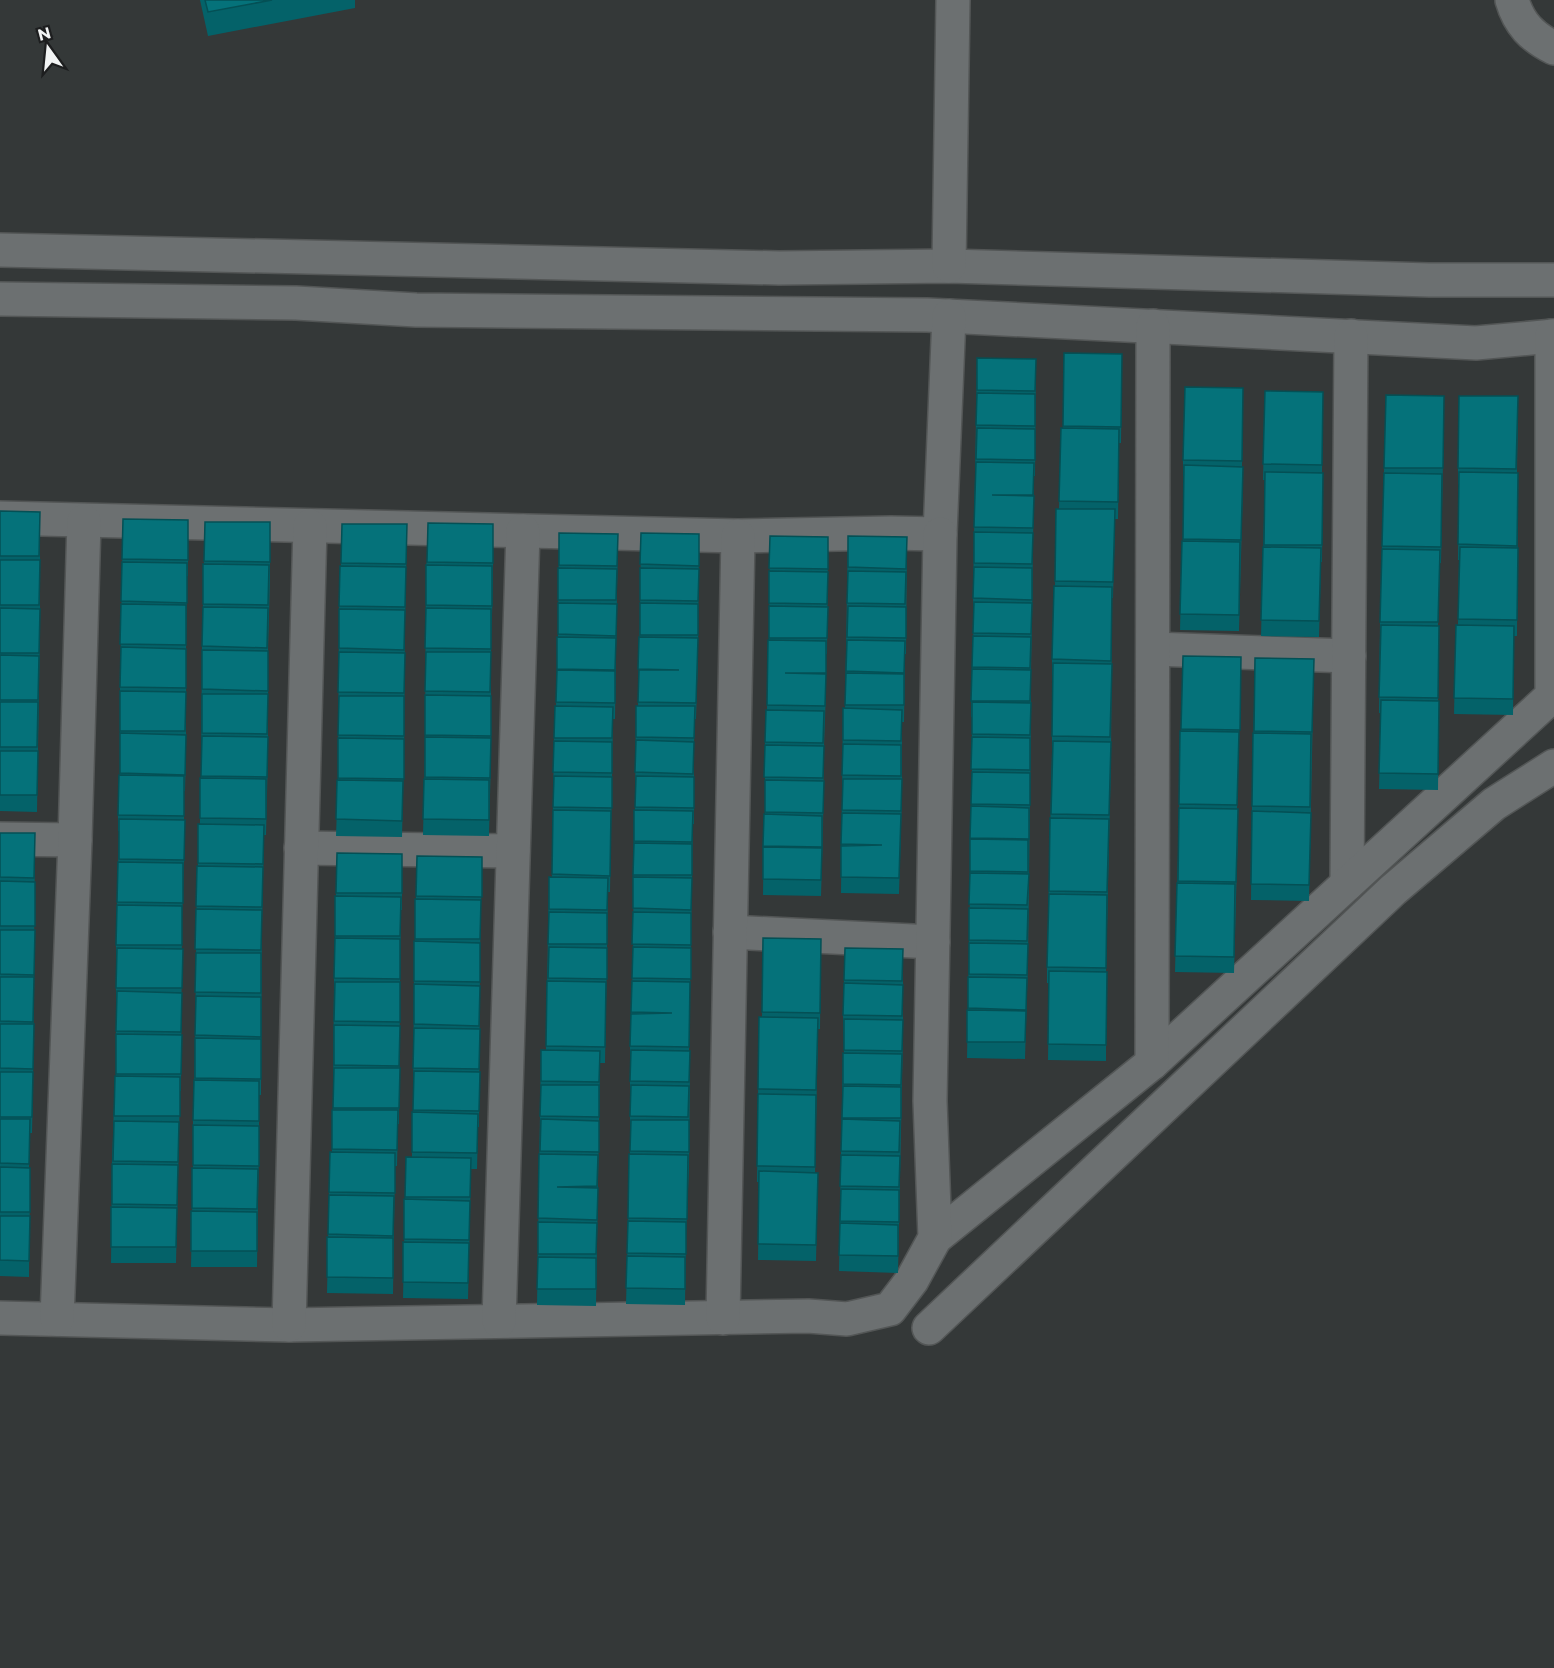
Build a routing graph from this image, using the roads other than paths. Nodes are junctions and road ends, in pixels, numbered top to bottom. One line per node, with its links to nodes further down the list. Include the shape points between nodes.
1 (953, 0): 5 (street)
2 (1512, 0): 3 (street, via 1521,22 1536,38)
3 (1554, 48)
4 (0, 250): 5 (street, via 779,267)
5 (949, 266): 6 (street)
6 (1554, 280)
7 (0, 299): 8 (street, via 296,303 416,310)
8 (949, 316): 9 (street); 16 (street)
9 (1154, 326): 10 (street); 18 (street)
10 (1351, 336): 11 (street, via 1476,343); 19 (street)
11 (1553, 336): 25 (street, via 1552,696)
12 (0, 518): 13 (street)
13 (84, 520): 14 (street); 22 (street)
14 (310, 526): 15 (street); 23 (street)
15 (523, 531): 17 (street); 24 (street)
16 (940, 534): 17 (street); 27 (street)
17 (738, 536): 26 (street)
18 (1153, 649): 19 (street); 28 (street)
19 (1349, 656): 25 (street)
20 (1554, 766): 35 (street, via 1494,804 1393,891)
21 (0, 839): 22 (street)
22 (75, 840): 32 (street)
23 (301, 848): 24 (street); 34 (street)
24 (513, 851): 33 (street)
25 (1347, 884): 28 (street)
26 (730, 932): 27 (street); 31 (street)
27 (933, 942): 29 (street, via 930,1101)
28 (1152, 1063): 29 (street)
29 (935, 1238): 31 (street, via 912,1280 890,1309 847,1319)
30 (0, 1318): 32 (street)
31 (723, 1318): 33 (street)
32 (57, 1319): 34 (street)
33 (499, 1321): 34 (street)
34 (289, 1325)
35 (929, 1328)

